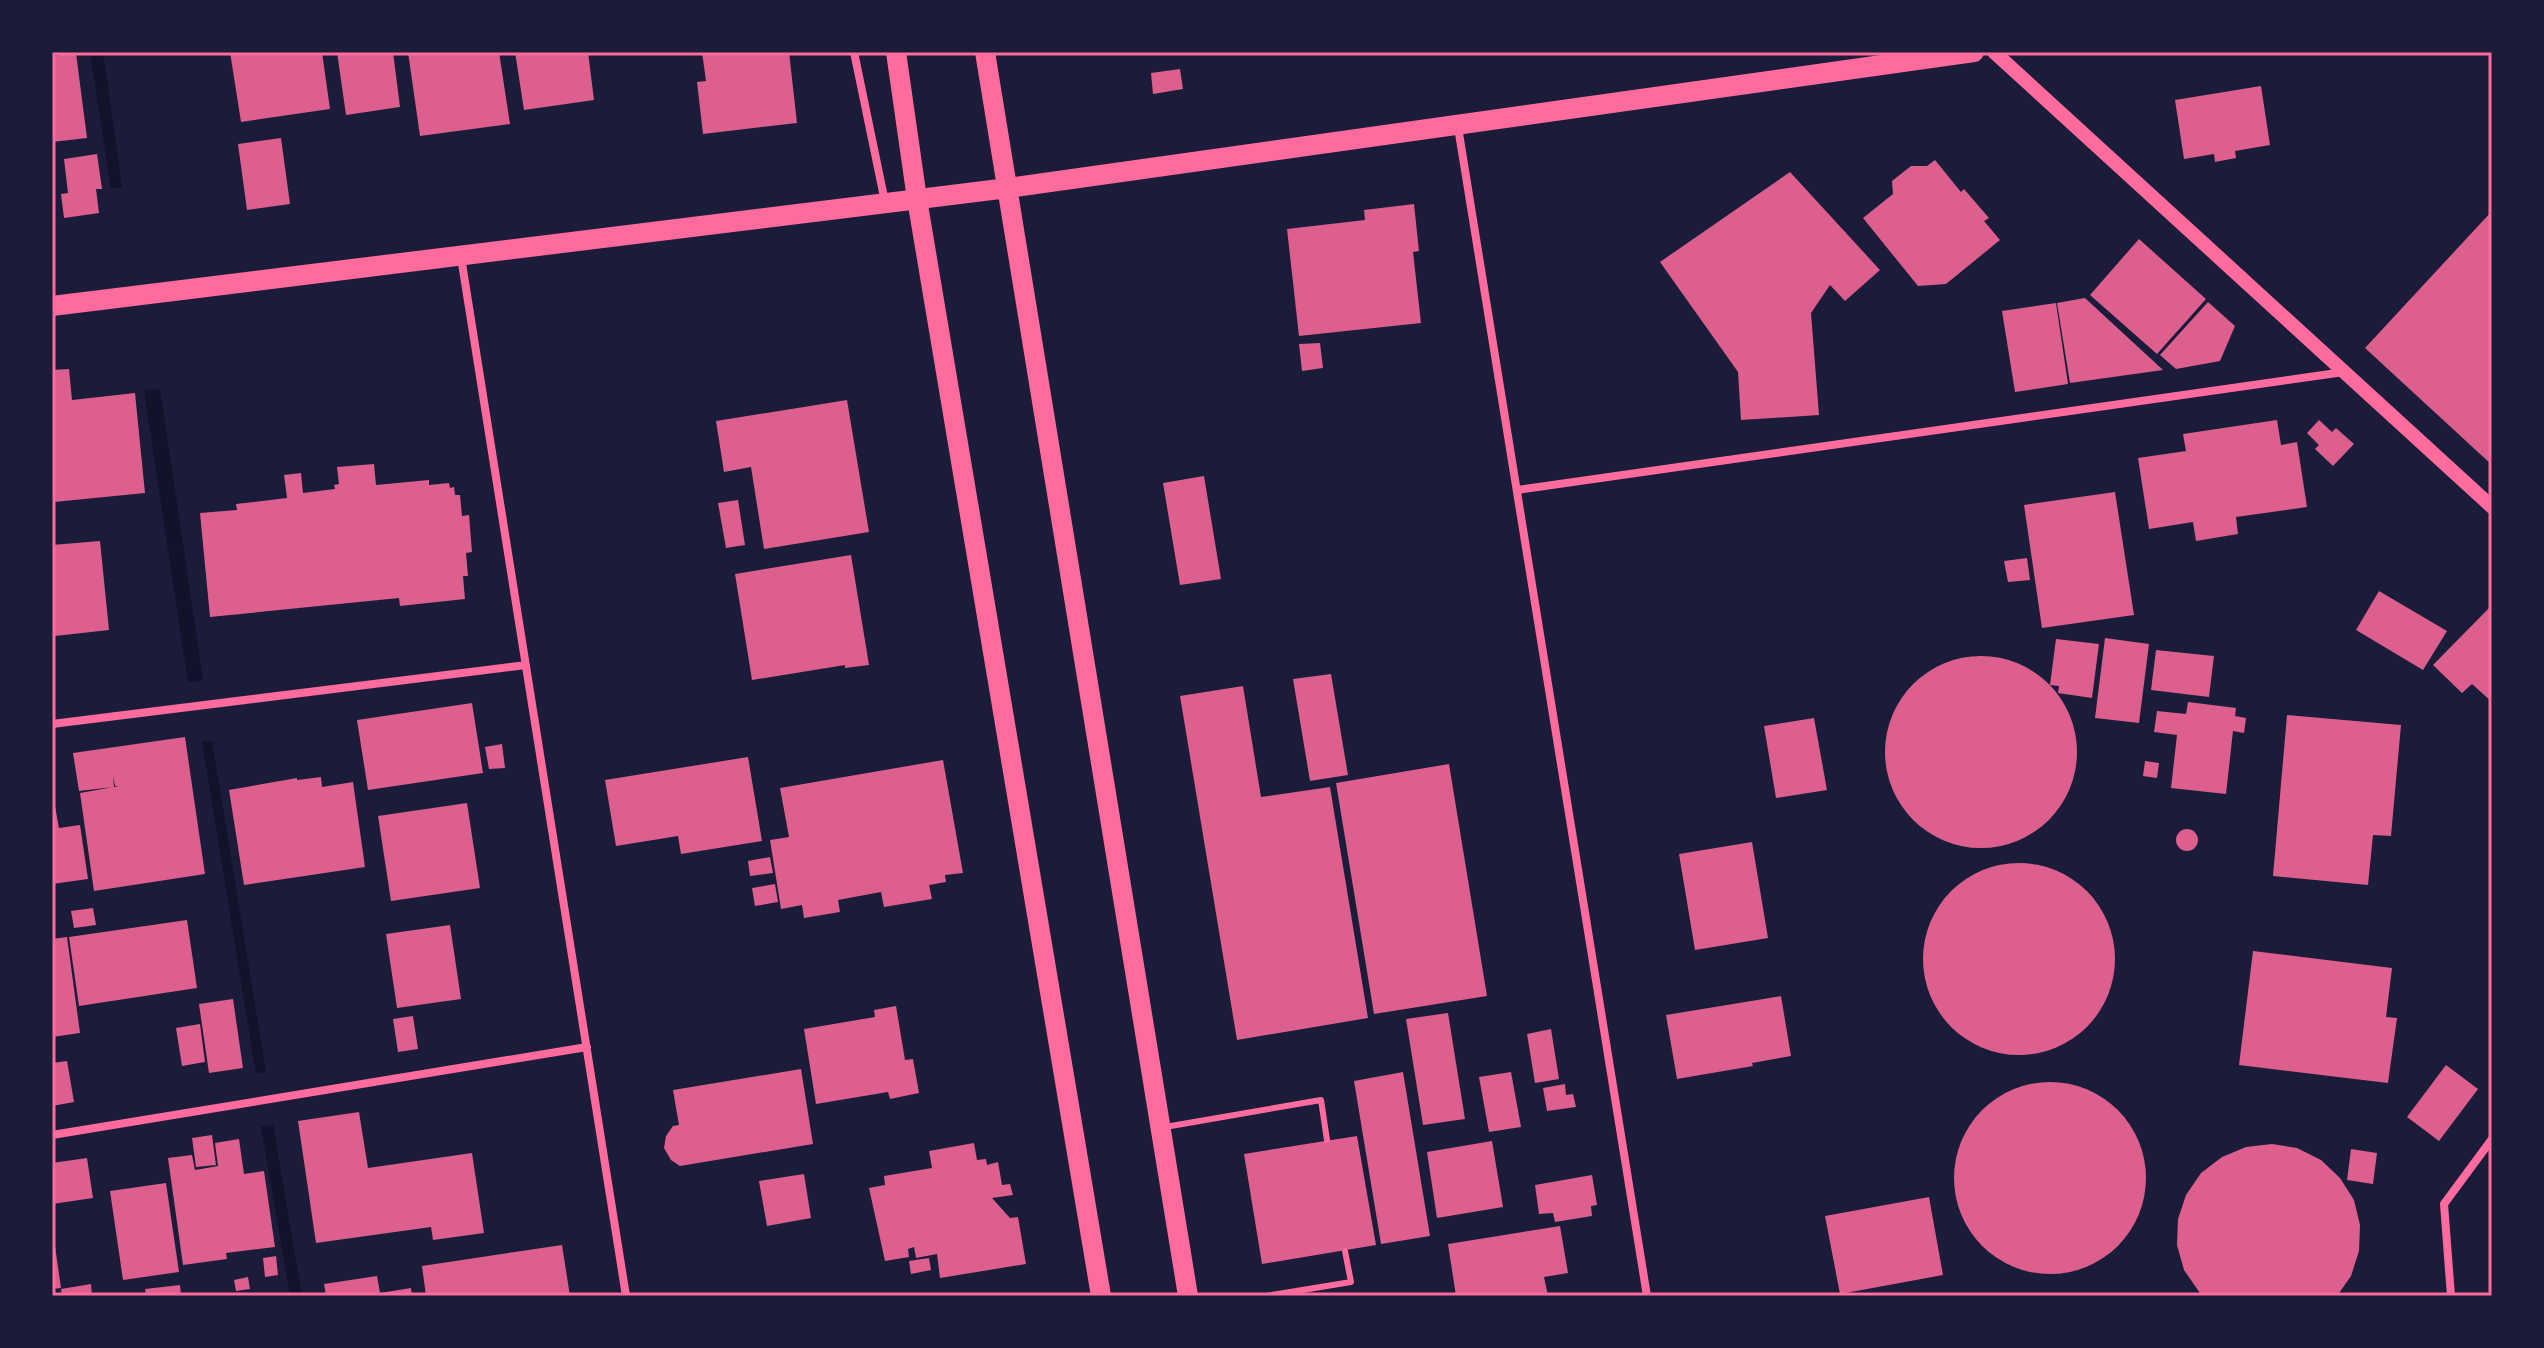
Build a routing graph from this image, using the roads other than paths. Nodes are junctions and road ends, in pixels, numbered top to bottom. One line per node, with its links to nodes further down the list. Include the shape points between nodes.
1 (854, 52): 9 (street)
2 (896, 52): 8 (main road)
3 (985, 52): 7 (main road)
4 (1974, 52): 6 (main road)
5 (1994, 52): 12 (street)
6 (1458, 126): 7 (main road); 13 (street)
7 (1008, 188): 8 (main road); 18 (main road)
8 (917, 199): 9 (main road); 24 (main road)
9 (885, 203): 10 (main road)
10 (461, 256): 11 (main road); 15 (street)
11 (52, 306)
12 (2345, 371): 13 (street); 14 (street)
13 (1517, 490): 27 (street)
14 (2492, 507)
15 (526, 665): 16 (street); 17 (street)
16 (52, 724)
17 (587, 1047): 19 (street); 23 (street)
18 (1161, 1128): 21 (lane, via 1321,1100); 25 (main road)
19 (52, 1135)
20 (2492, 1139): 28 (street, via 2444,1204)
21 (1327, 1140)
22 (1345, 1251): 26 (lane, via 1351,1282)
23 (626, 1296)
24 (1101, 1296)
25 (1188, 1296)
26 (1266, 1296)
27 (1647, 1296)
28 (2451, 1296)

